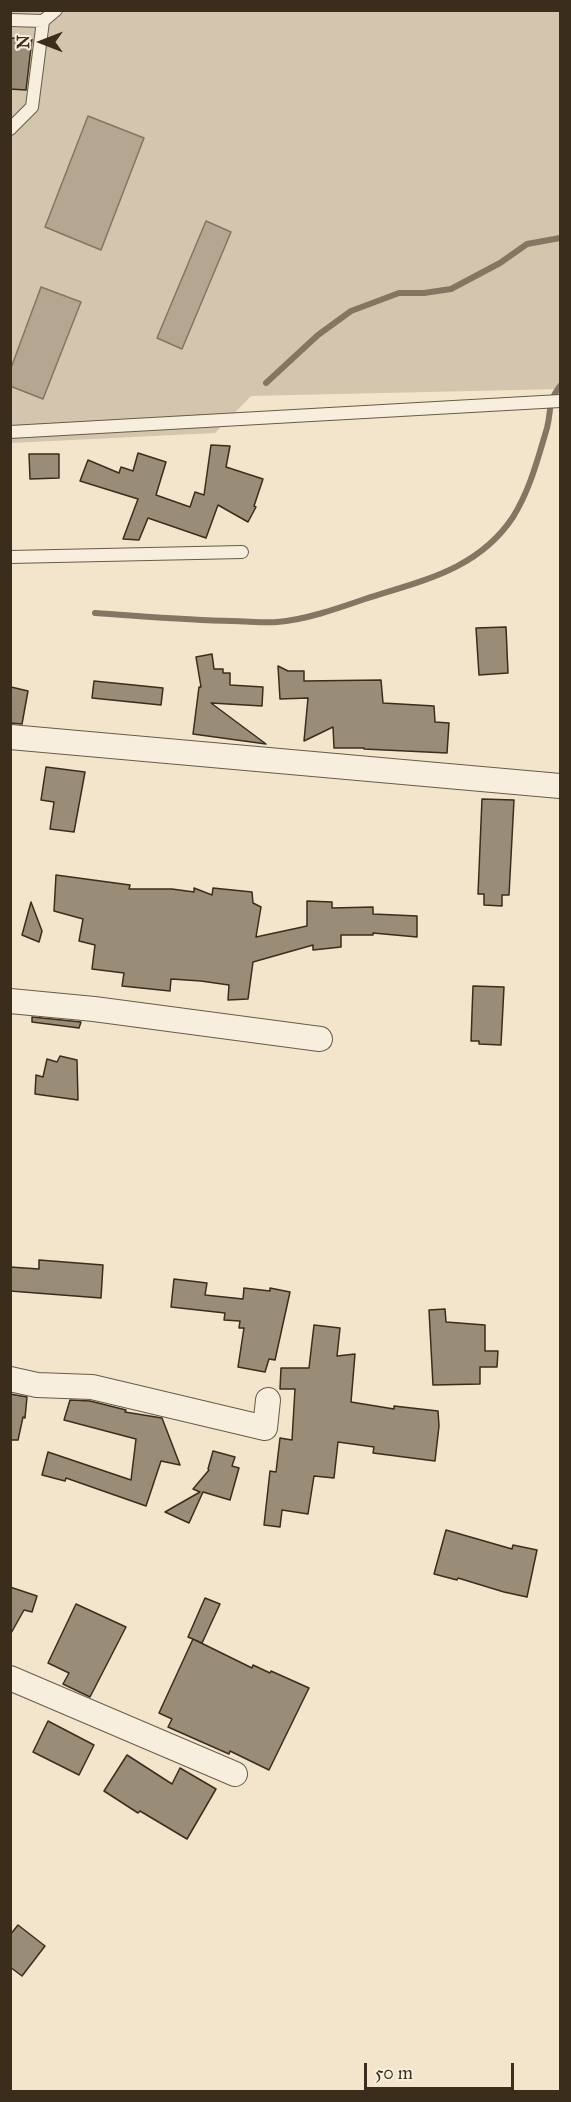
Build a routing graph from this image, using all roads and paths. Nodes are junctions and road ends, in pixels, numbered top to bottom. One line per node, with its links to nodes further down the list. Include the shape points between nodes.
1 (56, 10): 3 (lane)
2 (10, 20): 3 (lane)
3 (43, 21): 4 (lane, via 32,107)
4 (10, 129)
5 (561, 401): 6 (lane)
6 (10, 432)
7 (242, 552): 8 (lane)
8 (10, 557)
9 (10, 737): 10 (street)
10 (561, 786)
11 (10, 1001): 12 (street)
12 (320, 1039)
13 (10, 1380): 14 (street, via 37,1386 92,1387 265,1428)
14 (267, 1400)
15 (10, 1678): 18 (street)
16 (10, 1692): 17 (street)
17 (70, 1719)
18 (235, 1774)

